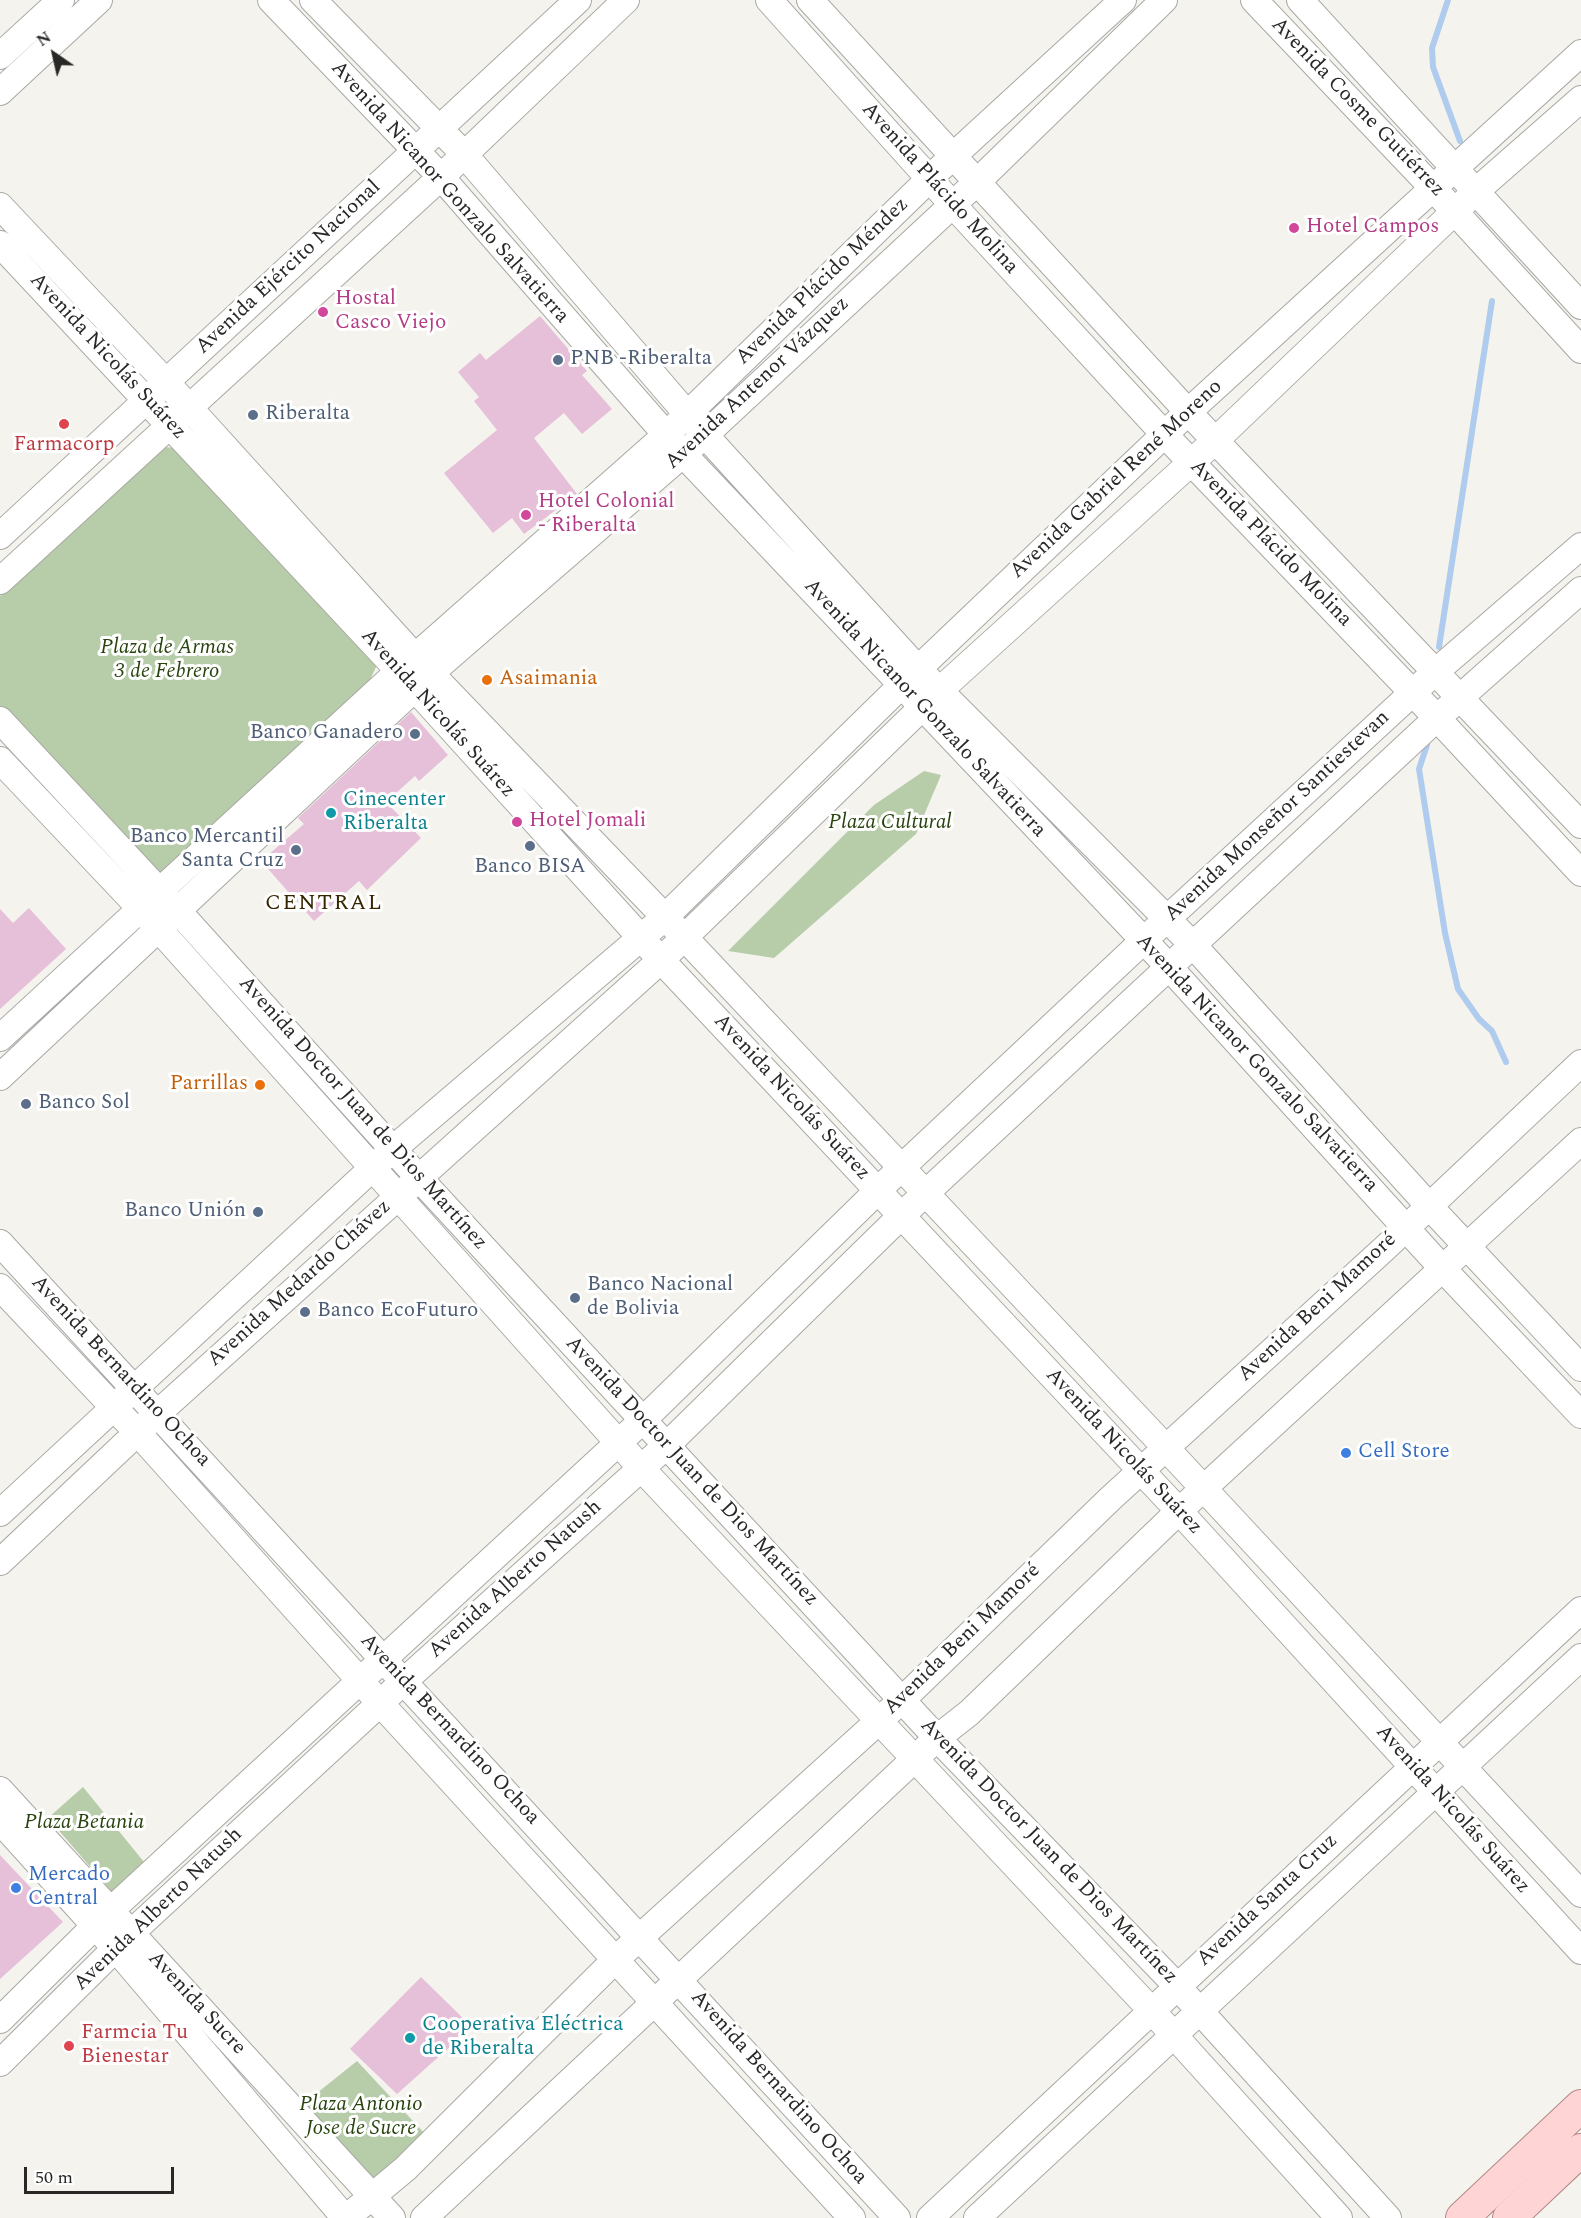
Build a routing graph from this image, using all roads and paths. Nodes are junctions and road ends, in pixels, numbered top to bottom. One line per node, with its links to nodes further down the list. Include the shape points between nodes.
1 (60, 0): 14 (street)
2 (99, 0): 15 (street)
3 (271, 0): 18 (street, Avenida Nicanor Gonzalo Salvatierra)
4 (313, 0): 17 (street, Avenida Nicanor Gonzalo Salvatierra)
5 (578, 0): 17 (street, Avenida Ejército Nacional)
6 (626, 0): 19 (street, Avenida Ejército Nacional)
7 (769, 0): 23 (street, Avenida Plácido Molina)
8 (810, 0): 20 (street, Avenida Plácido Molina)
9 (1123, 0): 20 (street, Avenida Plácido Méndez)
10 (1164, 0): 24 (street, Avenida Antenor Vázquez)
11 (1254, 0): 25 (street, Avenida Cosme Gutiérrez)
12 (1300, 0): 21 (street, Avenida Cosme Gutiérrez)
13 (1581, 53): 21 (street, Avenida Gabriel René Moreno)
14 (0, 56)
15 (0, 92)
16 (1581, 99): 26 (street, Avenida Gabriel René Moreno)
17 (438, 130): 18 (street, Avenida Ejército Nacional); 19 (street, Avenida Nicanor Gonzalo Salvatierra)
18 (415, 152): 22 (street, Avenida Nicanor Gonzalo Salvatierra); 33 (street, Avenida Ejército Nacional)
19 (464, 154): 22 (street, Avenida Ejército Nacional); 37 (street, Avenida Nicanor Gonzalo Salvatierra)
20 (952, 156): 23 (street, Avenida Plácido Méndez); 24 (street, Avenida Plácido Molina)
21 (1455, 170): 25 (street, Avenida Gabriel René Moreno); 26 (street, Avenida Cosme Gutiérrez)
22 (441, 177): 35 (street, Avenida Ejército Nacional); 42 (street, Avenida Nicanor Gonzalo Salvatierra)
23 (929, 179): 27 (street, Avenida Plácido Molina); 37 (street, Avenida Plácido Méndez)
24 (976, 183): 27 (street, Avenida Antenor Vázquez); 36 (street, Avenida Plácido Molina)
25 (1434, 189): 29 (street, Avenida Cosme Gutiérrez); 36 (street, Avenida Gabriel René Moreno)
26 (1475, 192): 29 (street, Avenida Gabriel René Moreno); 31 (street, Avenida Cosme Gutiérrez)
27 (952, 204): 39 (street, Avenida Antenor Vázquez); 40 (street, Avenida Plácido Molina)
28 (0, 206): 33 (street, Avenida Nicolás Suárez)
29 (1455, 212): 32 (street, Avenida Cosme Gutiérrez); 41 (street, Avenida Gabriel René Moreno)
30 (0, 244): 34 (street, Avenida Nicolás Suárez)
31 (1581, 306)
32 (1581, 350)
33 (166, 382): 34 (street, Avenida Ejército Nacional); 35 (street, Avenida Nicolás Suárez)
34 (147, 399): 38 (street, Avenida Nicolás Suárez); 44 (street, Avenida Ejército Nacional)
35 (189, 408): 38 (street, Avenida Ejército Nacional); 48 (street, Avenida Nicolás Suárez)
36 (1188, 412): 40 (street, Avenida Gabriel René Moreno); 41 (street, Avenida Plácido Molina)
37 (687, 414): 39 (street, Avenida Nicanor Gonzalo Salvatierra); 42 (street, Avenida Plácido Méndez)
38 (171, 426): 46 (street, Avenida Ejército Nacional); 48 (street, Avenida Nicolás Suárez)
39 (705, 435): 42 (street, Avenida Antenor Vázquez); 50 (street, Avenida Nicanor Gonzalo Salvatierra)
40 (1165, 435): 43 (street, Avenida Plácido Molina); 50 (street, Avenida Gabriel René Moreno)
41 (1216, 440): 43 (street, Avenida Gabriel René Moreno); 49 (street, Avenida Plácido Molina)
42 (675, 444): 48 (street, Avenida Antenor Vázquez); 50 (street, Avenida Nicanor Gonzalo Salvatierra)
43 (1192, 462): 51 (street, Avenida Plácido Molina); 53 (street, Avenida Gabriel René Moreno)
44 (0, 536)
45 (1581, 546): 49 (street, Avenida Monseñor Santiestevan)
46 (0, 581)
47 (1581, 590): 52 (street, Avenida Monseñor Santiestevan)
48 (415, 672): 59 (street, Avenida Antenor Vázquez); 61 (street, Avenida Antenor Vázquez); 62 (street, Avenida Nicolás Suárez); 66 (street, Avenida Nicolás Suárez)
49 (1434, 673): 51 (street, Avenida Monseñor Santiestevan); 52 (street, Avenida Plácido Molina)
50 (910, 678): 53 (street, Avenida Nicanor Gonzalo Salvatierra); 62 (street, Avenida Gabriel René Moreno)
51 (1412, 693): 54 (street, Avenida Plácido Molina); 63 (street, Avenida Monseñor Santiestevan)
52 (1460, 698): 54 (street, Avenida Monseñor Santiestevan); 57 (street, Avenida Plácido Molina)
53 (931, 699): 63 (street, Avenida Nicanor Gonzalo Salvatierra); 65 (street, Avenida Gabriel René Moreno); 67 (street, Avenida Nicanor Gonzalo Salvatierra)
54 (1437, 718): 58 (street, Avenida Plácido Molina); 68 (street, Avenida Monseñor Santiestevan)
55 (0, 720): 59 (street, Avenida Doctor Juan de Dios Martínez)
56 (0, 759): 60 (street, Avenida Doctor Juan de Dios Martínez)
57 (1581, 825)
58 (1581, 873)
59 (159, 890): 60 (street, Avenida Antenor Vázquez); 61 (street, Avenida Doctor Juan de Dios Martínez)
60 (140, 908): 64 (street, Avenida Doctor Juan de Dios Martínez); 71 (street, Avenida Antenor Vázquez)
61 (178, 911): 64 (street, Avenida Antenor Vázquez); 75 (street, Avenida Doctor Juan de Dios Martínez)
62 (664, 918): 65 (street, Avenida Nicolás Suárez); 66 (street, Avenida Medardo Chávez)
63 (1167, 919): 67 (street, Avenida Monseñor Santiestevan); 68 (street, Avenida Nicanor Gonzalo Salvatierra)
64 (159, 929): 73 (street, Avenida Antenor Vázquez); 77 (street, Avenida Doctor Juan de Dios Martínez)
65 (683, 936): 69 (street, Avenida Medardo Chávez); 76 (street, Avenida Nicolás Suárez)
66 (640, 938): 69 (street, Avenida Nicolás Suárez); 75 (street, Avenida Medardo Chávez)
67 (1143, 941): 70 (street, Avenida Nicanor Gonzalo Salvatierra); 76 (street, Avenida Monseñor Santiestevan)
68 (1193, 945): 70 (street, Avenida Monseñor Santiestevan); 82 (street, Avenida Nicanor Gonzalo Salvatierra)
69 (661, 960): 78 (street, Avenida Medardo Chávez); 79 (street, Avenida Nicolás Suárez)
70 (1169, 967): 80 (street, Avenida Monseñor Santiestevan); 84 (street, Avenida Nicanor Gonzalo Salvatierra)
71 (0, 1038)
72 (1581, 1063): 82 (street, Avenida Beni Mamoré)
73 (0, 1077)
74 (1581, 1141): 86 (street)
75 (393, 1149): 77 (street, Avenida Medardo Chávez); 78 (street, Avenida Doctor Juan de Dios Martínez)
76 (901, 1168): 79 (street, Avenida Alberto Natush); 80 (street, Avenida Nicolás Suárez)
77 (371, 1169): 81 (street, Avenida Doctor Juan de Dios Martínez); 90 (street, Avenida Medardo Chávez)
78 (418, 1177): 81 (street, Avenida Medardo Chávez); 94 (street, Avenida Doctor Juan de Dios Martínez)
79 (878, 1190): 83 (street, Avenida Nicolás Suárez); 94 (street, Avenida Alberto Natush)
80 (926, 1196): 83 (street, Avenida Alberto Natush); 98 (street, Avenida Nicolás Suárez)
81 (396, 1197): 92 (street, Avenida Medardo Chávez); 96 (street, Avenida Doctor Juan de Dios Martínez)
82 (1429, 1206): 84 (street, Avenida Beni Mamoré); 86 (street, Avenida Nicanor Gonzalo Salvatierra)
83 (901, 1216): 97 (street, Avenida Alberto Natush); 100 (street, Avenida Nicolás Suárez)
84 (1406, 1228): 87 (street, Avenida Nicanor Gonzalo Salvatierra); 98 (street, Avenida Beni Mamoré)
85 (0, 1243): 90 (street, Avenida Bernardino Ochoa)
86 (1468, 1245): 87 (street); 89 (street, Avenida Nicanor Gonzalo Salvatierra)
87 (1443, 1269): 93 (street, Avenida Nicanor Gonzalo Salvatierra); 101 (street)
88 (0, 1287): 91 (street, Avenida Bernardino Ochoa)
89 (1581, 1368)
90 (135, 1388): 91 (street, Avenida Medardo Chávez); 92 (street, Avenida Bernardino Ochoa)
91 (114, 1407): 95 (street, Avenida Bernardino Ochoa); 103 (street, Avenida Medardo Chávez)
92 (158, 1413): 95 (street, Avenida Medardo Chávez); 107 (street, Avenida Bernardino Ochoa)
93 (1581, 1415)
94 (643, 1420): 96 (street, Avenida Alberto Natush); 97 (street, Avenida Doctor Juan de Dios Martínez)
95 (138, 1433): 104 (street, Avenida Medardo Chávez); 108 (street, Avenida Bernardino Ochoa)
96 (618, 1443): 99 (street, Avenida Doctor Juan de Dios Martínez); 107 (street, Avenida Alberto Natush)
97 (667, 1445): 99 (street, Avenida Alberto Natush); 110 (street, Avenida Doctor Juan de Dios Martínez)
98 (1166, 1448): 100 (street, Avenida Beni Mamoré); 101 (street, Avenida Nicolás Suárez)
99 (641, 1468): 109 (street, Avenida Alberto Natush); 112 (street, Avenida Doctor Juan de Dios Martínez)
100 (1141, 1471): 102 (street, Avenida Nicolás Suárez); 110 (street, Avenida Beni Mamoré)
101 (1203, 1489): 102 (street); 114 (street, Avenida Nicolás Suárez)
102 (1179, 1511): 113 (street, via 969,1713); 116 (street, Avenida Nicolás Suárez)
103 (0, 1513)
104 (0, 1562)
105 (1581, 1610): 114 (street, Avenida Santa Cruz)
106 (1581, 1657): 117 (street, Avenida Santa Cruz)
107 (384, 1661): 108 (street, Avenida Alberto Natush); 109 (street, Avenida Bernardino Ochoa)
108 (361, 1682): 111 (street, Avenida Bernardino Ochoa); 122 (street, Avenida Alberto Natush)
109 (402, 1682): 111 (street, Avenida Alberto Natush); 123 (street, Avenida Bernardino Ochoa)
110 (903, 1699): 112 (street, Avenida Beni Mamoré); 113 (street, Avenida Doctor Juan de Dios Martínez)
111 (380, 1703): 124 (street, Avenida Alberto Natush); 126 (street, Avenida Bernardino Ochoa)
112 (878, 1721): 115 (street, Avenida Doctor Juan de Dios Martínez); 123 (street, Avenida Beni Mamoré)
113 (937, 1738): 115 (street); 128 (street, Avenida Doctor Juan de Dios Martínez)
114 (1438, 1741): 116 (street, Avenida Santa Cruz); 117 (street, Avenida Nicolás Suárez)
115 (916, 1759): 127 (street); 130 (street, Avenida Doctor Juan de Dios Martínez)
116 (1412, 1766): 119 (street, Avenida Nicolás Suárez); 128 (street, Avenida Santa Cruz)
117 (1464, 1767): 119 (street, Avenida Santa Cruz); 121 (street, Avenida Nicolás Suárez)
118 (0, 1790): 122 (street, Avenida Sucre)
119 (1438, 1792): 125 (street, Avenida Nicolás Suárez); 131 (street, Avenida Santa Cruz)
120 (0, 1821): 122 (street, Avenida Sucre)
121 (1581, 1894)
122 (102, 1919): 124 (street, Avenida Sucre); 132 (street, Avenida Alberto Natush)
123 (641, 1937): 126 (street, Avenida Beni Mamoré); 127 (street, Avenida Bernardino Ochoa)
124 (123, 1941): 134 (street, Avenida Alberto Natush); 137 (street, Avenida Sucre); 138 (street, Avenida Sucre)
125 (1581, 1951)
126 (616, 1959): 129 (street, Avenida Bernardino Ochoa); 137 (street, Avenida Beni Mamoré)
127 (679, 1980): 129 (street); 142 (street, Avenida Bernardino Ochoa)
128 (1177, 1986): 130 (street, Avenida Santa Cruz); 131 (street, Avenida Doctor Juan de Dios Martínez)
129 (656, 2001): 140 (street); 141 (street, Avenida Bernardino Ochoa)
130 (1152, 2011): 133 (street, Avenida Doctor Juan de Dios Martínez); 143 (street, Avenida Santa Cruz)
131 (1198, 2011): 133 (street, Avenida Santa Cruz); 146 (street, Avenida Doctor Juan de Dios Martínez)
132 (0, 2020)
133 (1172, 2034): 144 (street, Avenida Santa Cruz); 145 (street, Avenida Doctor Juan de Dios Martínez)
134 (0, 2063)
135 (1581, 2106): 147 (main road)
136 (1581, 2150): 148 (main road)
137 (373, 2197): 138 (street, Avenida Beni Mamoré); 139 (street, Avenida Sucre)
138 (346, 2218)
139 (392, 2218)
140 (424, 2218)
141 (852, 2218)
142 (897, 2218)
143 (930, 2218)
144 (977, 2218)
145 (1339, 2218)
146 (1388, 2218)
147 (1462, 2218)
148 (1509, 2218)

